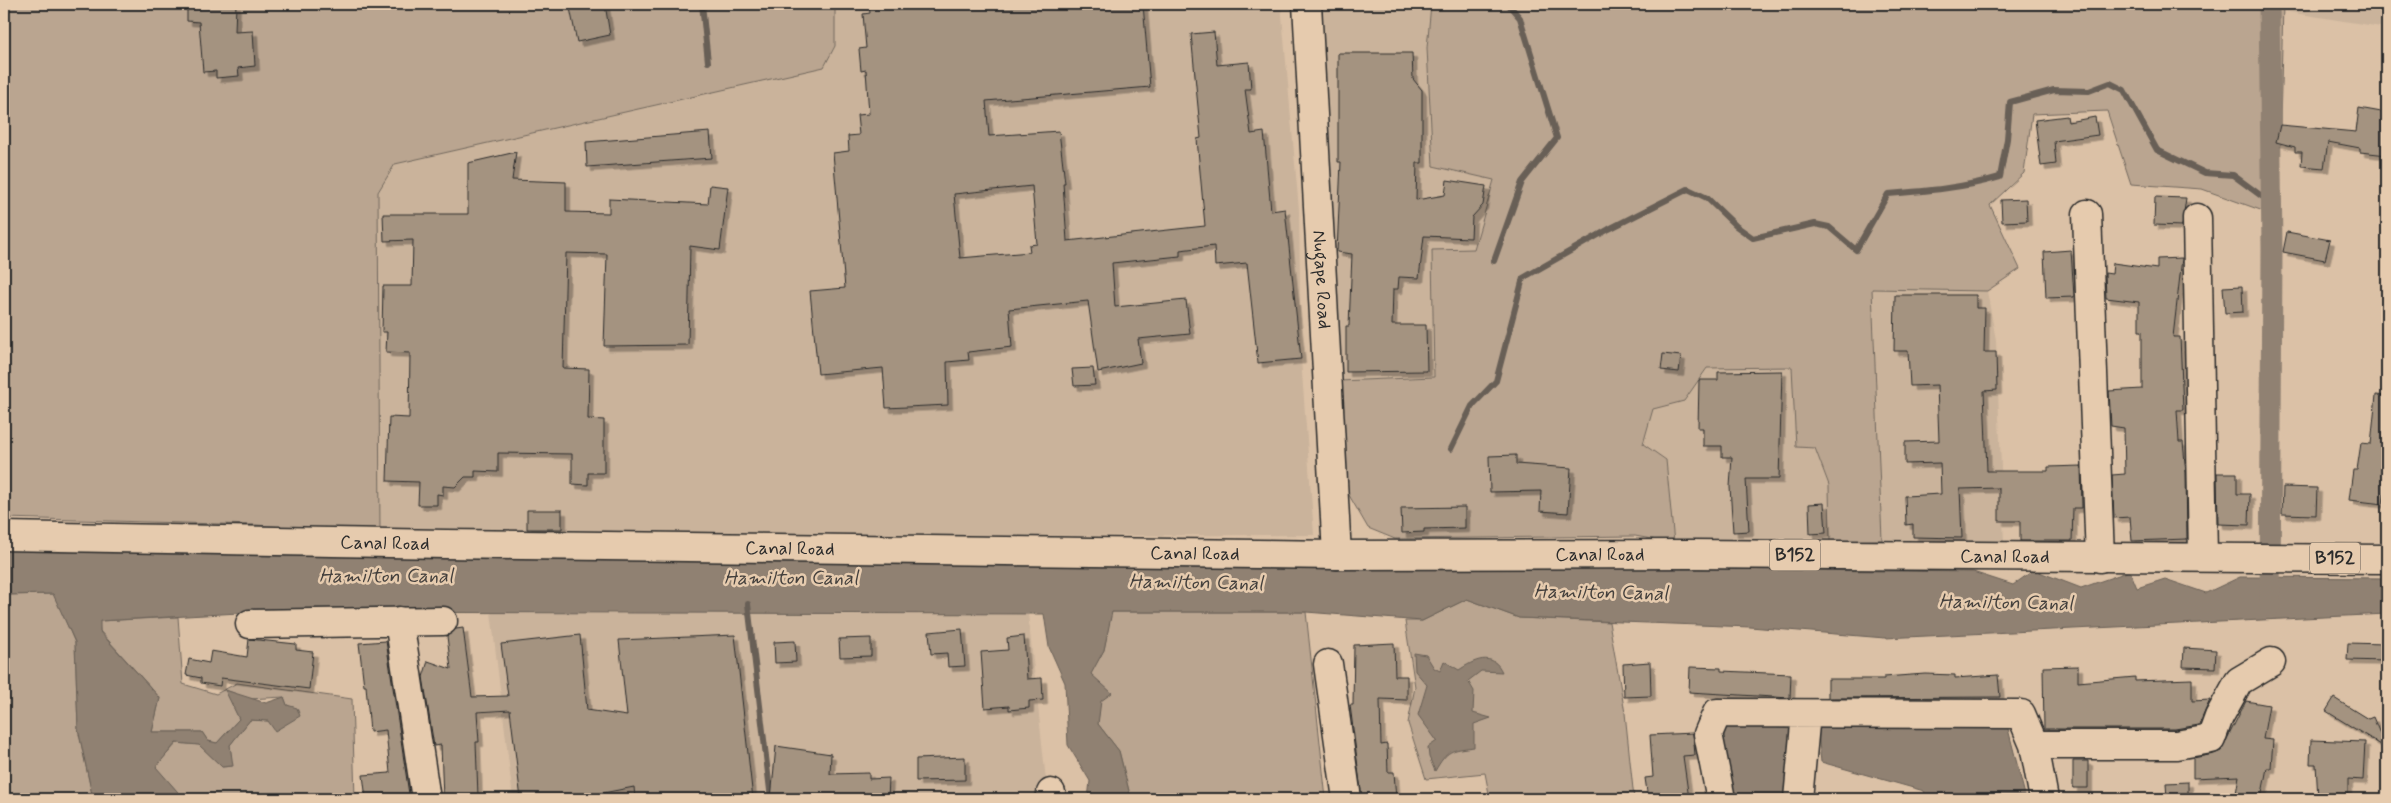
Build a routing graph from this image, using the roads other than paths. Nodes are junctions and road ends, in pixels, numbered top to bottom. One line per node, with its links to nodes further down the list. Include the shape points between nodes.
1 (1307, 4): 5 (main road, Nugape Road)
2 (2087, 214): 7 (main road)
3 (2197, 218): 6 (main road)
4 (4, 536): 5 (main road, Canal Road, via 379,544)
5 (1337, 555): 7 (main road, Canal Road / B152)
6 (2203, 557): 7 (main road, Canal Road / B152); 8 (main road, Canal Road / B152)
7 (2100, 558)
8 (2387, 559)
9 (399, 621): 10 (main road); 11 (main road); 16 (main road)
10 (443, 621)
11 (250, 624)
12 (2271, 662): 15 (main road, via 2239,681 2219,716 2211,739 2176,744)
13 (1328, 664): 17 (main road)
14 (1806, 714): 15 (main road, via 2021,714); 18 (main road, via 1716,713 1708,734); 19 (main road)
15 (2034, 745): 20 (main road)
16 (426, 799)
17 (1347, 799)
18 (1721, 799)
19 (1798, 799)
20 (2044, 799)

